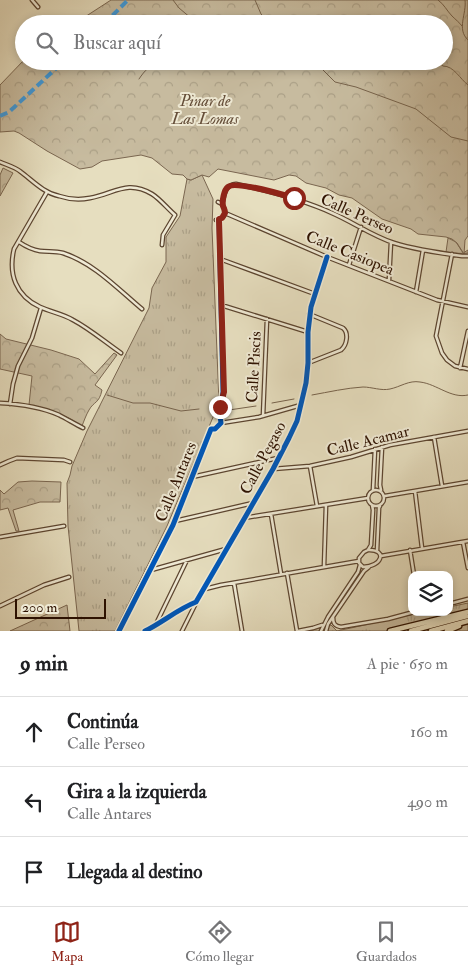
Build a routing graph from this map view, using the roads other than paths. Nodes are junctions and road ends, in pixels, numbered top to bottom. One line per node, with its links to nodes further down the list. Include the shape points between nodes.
1 (32, 0): 2 (street)
2 (38, 7)
3 (0, 162): 4 (street, via 19,170)
4 (47, 192): 9 (street); 11 (street, via 79,199 119,188 144,190 175,215 163,235)
5 (218, 202): 6 (street)
6 (222, 204): 7 (street); 8 (street, Calle Perseo, via 228,186 236,184 294,198)
7 (225, 213): 15 (street, Calle Casiopea); 16 (street, via 218,219)
8 (361, 227): 10 (street, Calle Perseo); 17 (street)
9 (19, 242): 24 (street, via 12,259 15,282 29,301); 25 (street, via 40,251 63,253 79,260)
10 (391, 242): 12 (street, Calle Perseo); 18 (street)
11 (162, 245)
12 (423, 250): 13 (street, Calle Perseo); 19 (street)
13 (452, 254): 14 (street, Calle Perseo); 21 (street)
14 (468, 256)
15 (327, 257): 17 (street, Calle Casiopea); 20 (street, Calle Pegaso)
16 (220, 259): 20 (street); 22 (street)
17 (349, 266): 18 (street, Calle Casiopea)
18 (389, 281): 19 (street, Calle Casiopea)
19 (416, 292): 21 (street, Calle Casiopea)
20 (315, 294): 26 (street, Calle Pegaso)
21 (443, 301): 23 (street, Calle Casiopea); 32 (street, via 436,336 438,344 447,360)
22 (221, 305): 27 (street); 38 (street, via 224,392 217,413)
23 (468, 307)
24 (41, 308): 30 (street, via 81,324); 35 (street, via 32,338 18,366)
25 (142, 309)
26 (310, 314): 29 (street, Calle Pegaso); 31 (street, via 347,332 342,350)
27 (268, 319): 29 (street); 37 (street, Calle Piscis)
28 (468, 331): 32 (street)
29 (308, 332): 31 (street, Calle Pegaso)
30 (121, 353)
31 (308, 363): 36 (street, Calle Pegaso)
32 (460, 368): 33 (street)
33 (468, 369)
34 (0, 403): 35 (street)
35 (10, 404): 39 (street, via 46,410)
36 (301, 405): 37 (street); 44 (street, Calle Pegaso)
37 (263, 416): 38 (street)
38 (221, 423): 49 (street, Calle Antares, via 211,429)
39 (83, 428)
40 (468, 431): 41 (street, Calle Acamar)
41 (434, 437): 42 (street, Calle Acamar); 51 (street)
42 (382, 447): 43 (street, Calle Acamar); 54 (street)
43 (375, 449): 47 (street, Calle Acamar); 52 (street)
44 (279, 458): 48 (street, Calle Pegaso); 49 (street)
45 (70, 462): 46 (street, via 17,458)
46 (0, 466)
47 (310, 466): 48 (street, Calle Acamar); 60 (street)
48 (273, 468): 57 (street, Calle Pegaso)
49 (192, 477): 64 (street, Calle Antares)
50 (468, 482): 51 (street)
51 (442, 486): 53 (street)
52 (373, 490): 54 (street); 56 (street)
53 (415, 490): 55 (street); 70 (street)
54 (382, 491): 55 (street)
55 (385, 496): 61 (street)
56 (368, 498): 58 (street); 59 (street)
57 (253, 503): 63 (street, Calle Pegaso); 64 (street)
58 (326, 505): 60 (street); 78 (street)
59 (372, 505): 61 (street); 71 (street, via 371,545)
60 (317, 506): 62 (street)
61 (380, 506): 73 (street)
62 (271, 514): 63 (street); 84 (street)
63 (244, 518): 69 (street, Calle Pegaso)
64 (175, 521): 81 (street, Calle Antares)
65 (64, 526): 66 (street)
66 (0, 537)
67 (468, 541): 68 (street)
68 (463, 542): 70 (street); 80 (street)
69 (227, 548): 75 (street); 87 (street, Calle Pegaso)
70 (422, 548): 72 (street)
71 (368, 550): 73 (street); 76 (street)
72 (410, 550): 74 (street); 82 (street)
73 (376, 551): 74 (street)
74 (381, 556): 79 (street, via 378,563)
75 (187, 560): 81 (street); 97 (street)
76 (358, 561): 77 (street); 78 (street)
77 (360, 565): 79 (street); 96 (street)
78 (324, 567): 83 (street)
79 (369, 567): 94 (street)
80 (468, 568)
81 (151, 570): 98 (street, Calle Antares)
82 (413, 571)
83 (287, 573): 84 (street); 102 (street)
84 (281, 574): 86 (street)
85 (69, 577): 91 (street)
86 (234, 582): 87 (street); 101 (street)
87 (204, 589): 89 (street, Calle Pegaso)
88 (468, 598): 90 (street)
89 (196, 602): 97 (street); 100 (street, Calle Pegaso)
90 (453, 603)
91 (0, 606)
92 (408, 613): 94 (street, via 342,627 334,624)
93 (468, 614): 105 (highway); 106 (highway)
94 (333, 617): 104 (street)
95 (468, 622): 107 (highway); 108 (highway)
96 (324, 624): 102 (street); 103 (street)
97 (156, 626): 99 (street)
98 (119, 631)
99 (145, 631)
100 (182, 631)
101 (242, 631)
102 (298, 631)
103 (322, 631)
104 (326, 631)
105 (390, 631)
106 (411, 631)
107 (431, 631)
108 (447, 631)

